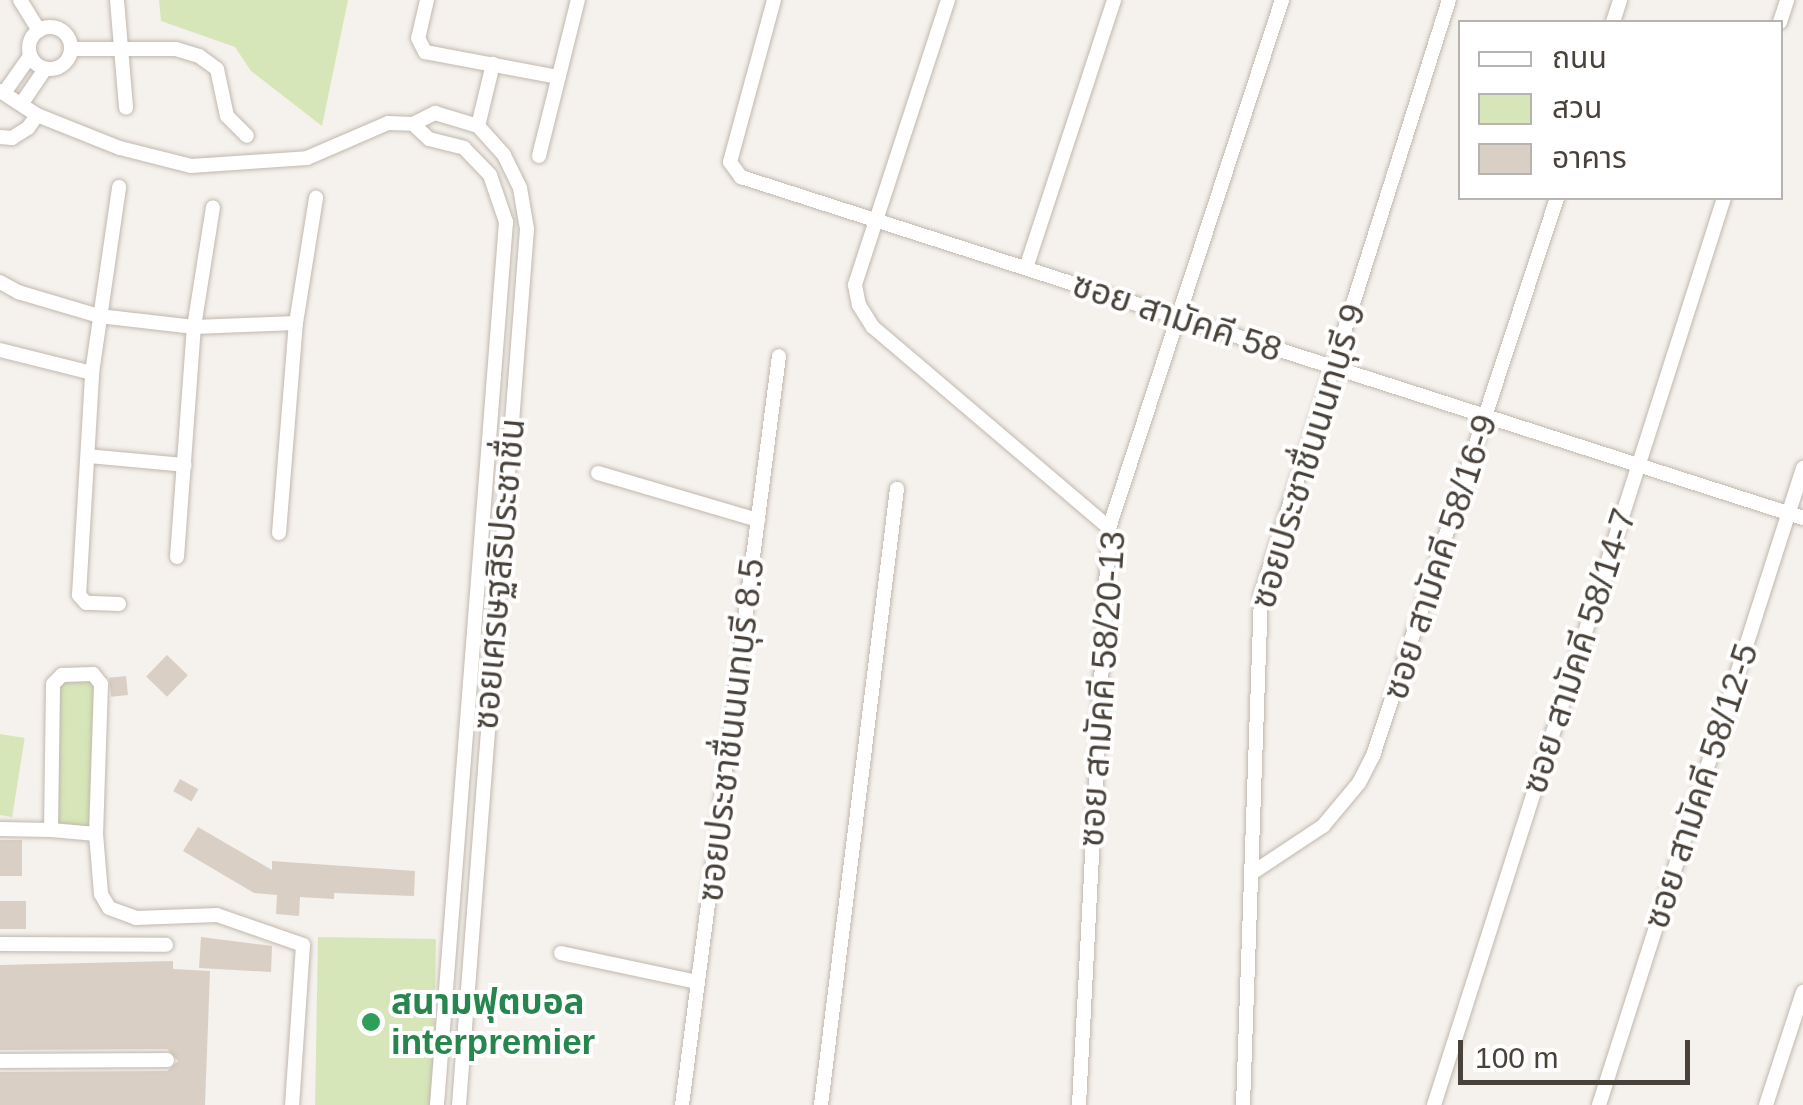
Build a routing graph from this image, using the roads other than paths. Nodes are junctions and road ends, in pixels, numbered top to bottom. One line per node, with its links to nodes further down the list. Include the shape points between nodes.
1 (20, 0): 10 (street)
2 (117, 0): 12 (street)
3 (427, 0): 14 (street, via 418,38 426,52)
4 (578, 0): 16 (street)
5 (774, 0): 31 (street, ซอย สามัคคี 58, via 730,162 741,177)
6 (948, 0): 31 (street)
7 (1114, 0): 32 (street)
8 (1282, 0): 35 (street, ซอย สามัคคี 58/20-13)
9 (1449, 0): 40 (street, ซอยประชาชื่นนนทบุรี 9)
10 (40, 30): 11 (street, via 64,32); 13 (street, via 31,38)
11 (72, 49): 12 (street); 15 (street, via 64,66)
12 (122, 50): 19 (street); 23 (street, via 176,49 199,56 217,69 227,116)
13 (30, 56): 15 (street); 17 (street)
14 (493, 64): 16 (street); 22 (street)
15 (45, 69): 18 (street)
16 (559, 77): 25 (street)
17 (2, 92): 18 (street)
18 (22, 103): 20 (street)
19 (126, 108)
20 (37, 115): 21 (street, via 120,148 191,166 307,158 388,123); 24 (street, via 12,138)
21 (413, 124): 22 (street, via 435,113); 67 (street, ซอยเศรษฐสิริประชาชื่น, via 428,140 464,148 490,175 506,222)
22 (478, 126): 68 (street, ซอยเศรษฐสิริประชาชื่น, via 504,155 520,188 527,229)
23 (247, 136)
24 (0, 138)
25 (539, 156)
26 (119, 187): 34 (street)
27 (316, 198): 36 (street)
28 (1556, 200): 42 (street, ซอย สามัคคี 58/16-9)
29 (1723, 200): 45 (street, ซอย สามัคคี 58/14-7)
30 (212, 207): 37 (street)
31 (876, 221): 32 (street, ซอย สามัคคี 58); 51 (street, via 856,285 863,314)
32 (1026, 268): 35 (street, ซอย สามัคคี 58)
33 (0, 282): 34 (street)
34 (99, 316): 37 (street); 41 (street)
35 (1178, 318): 40 (street, ซอย สามัคคี 58); 51 (street, ซอย สามัคคี 58/20-13)
36 (296, 323): 37 (street); 52 (street)
37 (194, 327): 44 (street)
38 (0, 350): 41 (street)
39 (780, 356): 50 (street, ซอยประชาชื่นนนทบุรี 8.5)
40 (1334, 368): 42 (street, ซอย สามัคคี 58); 58 (street, ซอยประชาชื่นนนทบุรี 9, via 1261,594)
41 (92, 373): 43 (street)
42 (1486, 417): 45 (street, ซอย สามัคคี 58); 58 (street, ซอย สามัคคี 58/16-9, via 1374,756 1323,826)
43 (88, 456): 44 (street); 54 (street, via 80,595 86,603)
44 (185, 465): 53 (street)
45 (1638, 466): 49 (street, ซอย สามัคคี 58); 73 (street, ซอย สามัคคี 58/14-7)
46 (1803, 468): 49 (street, ซอย สามัคคี 58/12-5)
47 (598, 474): 50 (street)
48 (896, 490): 70 (street)
49 (1796, 516): 74 (street, ซอย สามัคคี 58/12-5)
50 (758, 520): 62 (street, ซอยประชาชื่นนนทบุรี 8.5)
51 (1109, 528): 71 (street, ซอย สามัคคี 58/20-13)
52 (279, 533)
53 (177, 558)
54 (119, 604)
55 (0, 829): 56 (street)
56 (51, 830): 57 (street); 57 (street, via 53,684 62,675 93,674 101,684)
57 (96, 834): 66 (street, via 101,894 109,908 136,918 217,915 302,945)
58 (1255, 871): 72 (street, ซอยประชาชื่นนนทบุรี 9)
59 (0, 944): 60 (street)
60 (166, 945)
61 (561, 953): 62 (street)
62 (698, 982): 69 (street, ซอยประชาชื่นนนทบุรี 8.5)
63 (1803, 992): 75 (street)
64 (167, 1060): 65 (street)
65 (0, 1061)
66 (292, 1105)
67 (437, 1105)
68 (459, 1105)
69 (682, 1105)
70 (821, 1105)
71 (1080, 1105)
72 (1243, 1105)
73 (1434, 1105)
74 (1600, 1105)
75 (1766, 1105)

